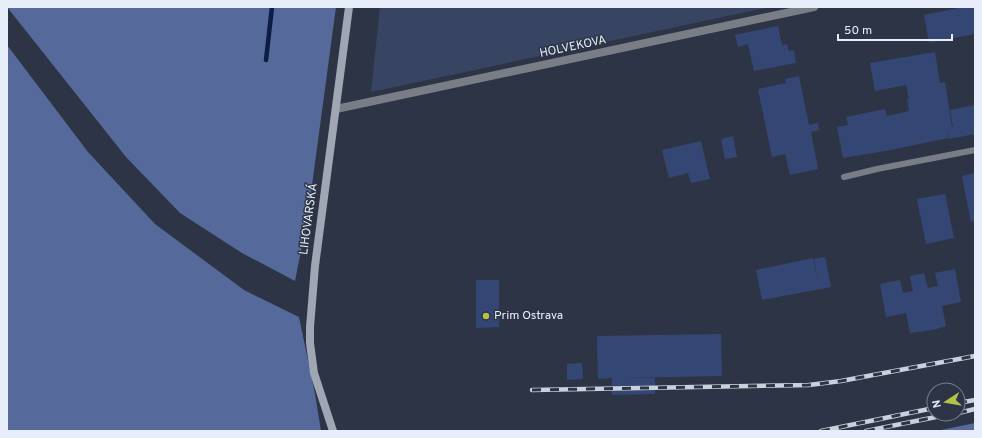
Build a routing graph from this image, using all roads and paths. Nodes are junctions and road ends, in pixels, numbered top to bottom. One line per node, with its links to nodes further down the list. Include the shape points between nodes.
1 (349, 7): 3 (street, LIHOVARSKÁ)
2 (814, 7): 3 (street, HOLVEKOVA)
3 (336, 110): 6 (street, LIHOVARSKÁ, via 315,266 310,327 314,373)
4 (975, 150): 5 (lane)
5 (844, 177)
6 (333, 431)

